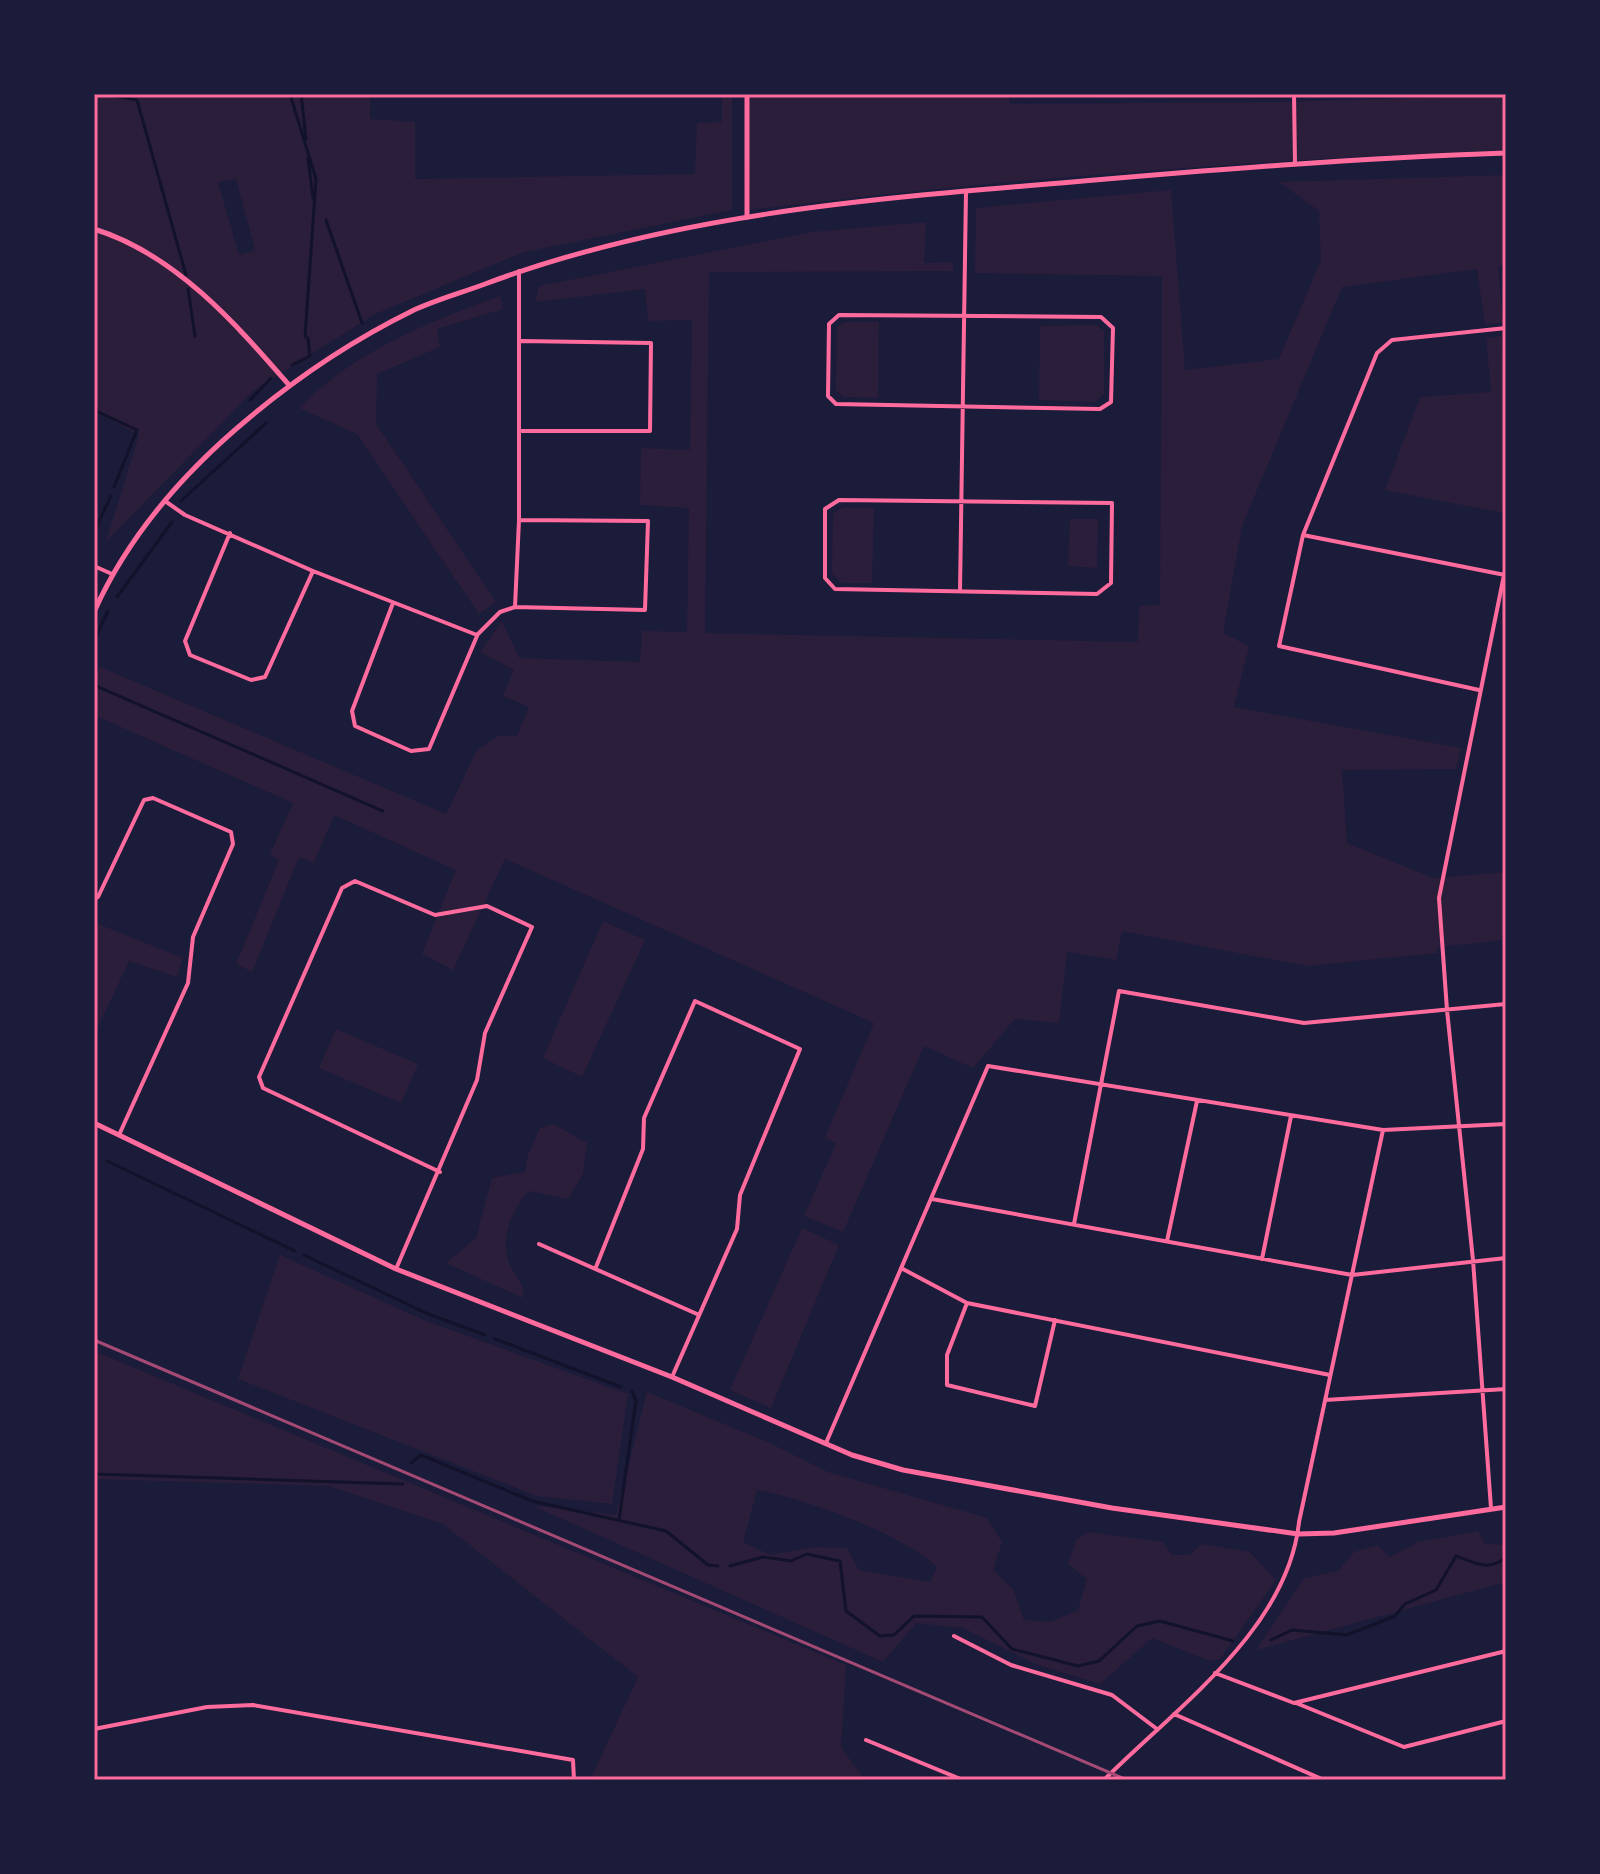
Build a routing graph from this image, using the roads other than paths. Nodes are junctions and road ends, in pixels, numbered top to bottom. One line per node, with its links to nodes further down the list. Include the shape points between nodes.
1 (747, 94): 6 (street)
2 (1294, 94): 4 (street)
3 (1506, 153): 4 (street)
4 (1295, 164): 5 (street)
5 (966, 191): 6 (street); 9 (street)
6 (747, 217): 8 (street)
7 (94, 229): 12 (street, via 183,278)
8 (519, 271): 11 (street); 12 (street, via 414,310)
9 (964, 316): 13 (street); 13 (street, via 839,315 829,324 828,396 836,404); 13 (street, via 1101,317 1113,328 1111,402 1100,409)
10 (1506, 328): 19 (street, via 1392,340 1377,353)
11 (521, 341): 14 (street); 14 (street, via 651,343 650,431)
12 (289, 385): 15 (street, via 214,446)
13 (962, 408): 16 (street)
14 (519, 431): 17 (street)
15 (165, 501): 18 (street); 22 (street)
16 (962, 503): 24 (street); 24 (street, via 839,500 825,509 825,578 835,589); 24 (street, via 1112,503 1111,583 1097,594)
17 (519, 520): 26 (street); 26 (street, via 648,521 645,610)
18 (230, 533): 21 (street); 21 (street, via 185,641 190,655 251,680 265,677)
19 (1303, 535): 23 (street); 29 (street, via 1279,646)
20 (94, 566): 22 (street)
21 (313, 571): 25 (street)
22 (112, 574): 27 (street)
23 (1505, 575): 29 (street)
24 (960, 591)
25 (393, 603): 28 (street); 28 (street, via 352,711 355,726 411,751 429,749)
26 (515, 607): 28 (street, via 500,612)
27 (94, 612)
28 (477, 635)
29 (1479, 690): 32 (street, via 1439,898)
30 (94, 899): 40 (street, via 144,800 153,798 231,832 233,844 193,937 188,983)
31 (1506, 1004): 32 (street)
32 (1447, 1010): 33 (street, via 1304,1023 1119,991); 38 (street)
33 (1103, 1084): 34 (street); 42 (street, via 988,1066); 43 (street)
34 (1197, 1101): 35 (street); 44 (street)
35 (1291, 1116): 39 (street); 47 (street)
36 (94, 1123): 40 (street)
37 (1506, 1124): 38 (street)
38 (1459, 1128): 39 (street); 48 (street)
39 (1383, 1130): 52 (street)
40 (119, 1135): 51 (street)
41 (440, 1172): 41 (street, via 477,1080 485,1033 532,927 487,906 435,915 355,881 342,888 259,1077 263,1088); 51 (street)
42 (931, 1199): 43 (street); 50 (street)
43 (1074, 1224): 44 (street)
44 (1167, 1241): 47 (street)
45 (539, 1244): 49 (street)
46 (1506, 1258): 48 (street)
47 (1262, 1259): 52 (street)
48 (1473, 1260): 52 (street); 59 (street)
49 (596, 1267): 54 (street); 54 (street, via 643,1149 644,1118 695,1001 800,1049 740,1195 737,1229)
50 (901, 1268): 53 (street); 61 (street)
51 (396, 1269): 57 (street)
52 (1352, 1275): 56 (street)
53 (967, 1303): 55 (street); 55 (street, via 947,1355 947,1385 1035,1406)
54 (697, 1314): 57 (street)
55 (1055, 1320): 56 (street)
56 (1330, 1375): 60 (street)
57 (672, 1377): 61 (street)
58 (1506, 1389): 59 (street)
59 (1483, 1392): 60 (street); 63 (street)
60 (1325, 1400): 64 (street)
61 (825, 1444): 64 (street, via 929,1476)
62 (1506, 1507): 63 (street)
63 (1491, 1508): 64 (street)
64 (1298, 1534): 67 (street, via 1297,1549 1271,1606)
65 (954, 1636): 72 (street, via 1011,1665 1112,1695)
66 (1506, 1651): 68 (street)
67 (1215, 1673): 68 (street); 69 (street)
68 (1294, 1703): 70 (street, via 1404,1747)
69 (1174, 1714): 72 (street); 77 (street)
70 (1506, 1721)
71 (94, 1729): 74 (street, via 207,1707 253,1705 573,1760)
72 (1157, 1730): 76 (street)
73 (866, 1740): 75 (street)
74 (574, 1780)
75 (963, 1780)
76 (1104, 1780)
77 (1324, 1780)

